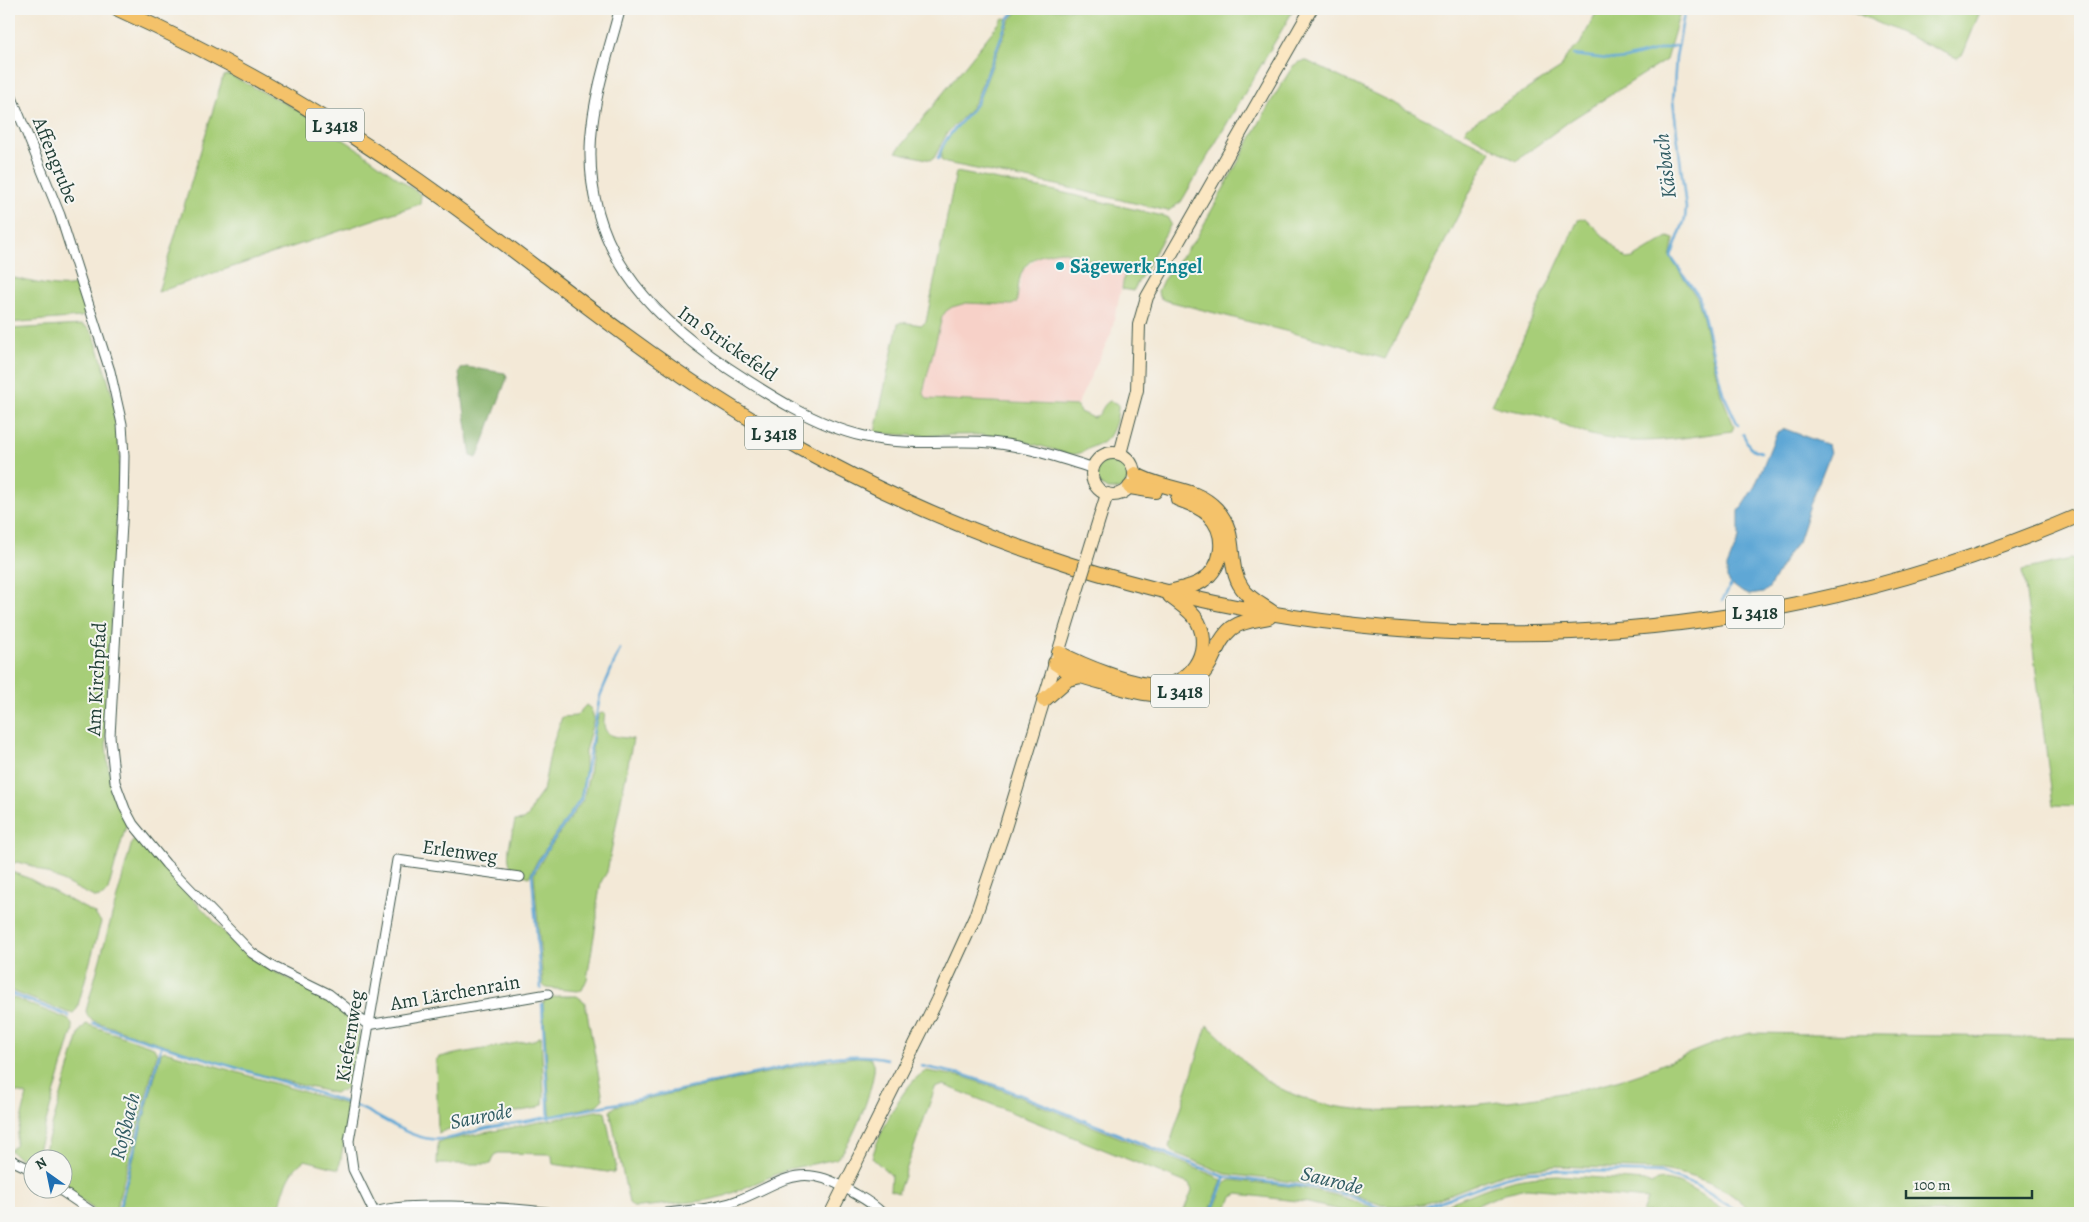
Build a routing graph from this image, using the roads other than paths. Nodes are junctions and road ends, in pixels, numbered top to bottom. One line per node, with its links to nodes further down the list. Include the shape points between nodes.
1 (118, 9): 11 (main road, L 3418, via 239,69 361,142 452,204 707,392 821,460 940,517 1073,567)
2 (620, 9): 7 (street, Im Strickefeld, via 593,121 593,184 603,225 616,255 640,293 662,317 748,381 837,428 894,442 1002,444)
3 (1311, 9): 6 (main road, via 1148,297 1139,326 1137,390)
4 (9, 90): 5 (street, Affengrube)
5 (69, 244): 19 (street, Am Kirchpfad, via 110,371 124,440 124,506 110,736 112,767 120,796 133,824 182,882 242,944 264,962 329,994)
6 (1120, 454): 7 (main road, via 1100,457); 8 (main road, via 1130,462)
7 (1093, 468): 9 (main road, via 1093,481 1101,492)
8 (1132, 480): 9 (main road, via 1120,494); 11 (main road, via 1191,504 1209,516 1220,534 1219,558 1209,575 1192,586); 12 (main road, L 3418, via 1189,493 1214,507 1229,530 1240,587)
9 (1107, 494): 13 (main road, bridge)
10 (2080, 515): 12 (main road, L 3418, via 2001,547 1898,580 1803,603 1693,622 1582,632 1486,634 1364,627)
11 (1166, 593): 12 (main road, L 3418); 13 (main road, L 3418, via 1193,615 1201,630 1202,650 1198,662 1185,678 1156,686)
12 (1277, 615): 14 (main road, L 3418, via 1243,622 1232,628 1196,682 1170,695 1152,695)
13 (1057, 658): 14 (main road, L 3418, via 1070,672); 15 (main road)
14 (1081, 676): 15 (main road, via 1068,679)
15 (1044, 700): 22 (main road, via 975,917)
16 (396, 860): 17 (street, Erlenweg); 19 (street, Kiefernweg)
17 (520, 877)
18 (548, 994): 19 (street, Am Lärchenrain)
19 (368, 1025): 26 (street, Kiefernweg, via 349,1141 350,1159)
20 (9, 1159): 21 (street)
21 (22, 1165)
22 (844, 1187): 28 (street, via 804,1174 727,1204); 29 (main road); 30 (street)
23 (72, 1198): 25 (street)
24 (441, 1210): 26 (street, via 389,1208); 27 (street, via 497,1207)
25 (94, 1213)
26 (372, 1213)
27 (554, 1213)
28 (667, 1213)
29 (831, 1213)
30 (882, 1213)

